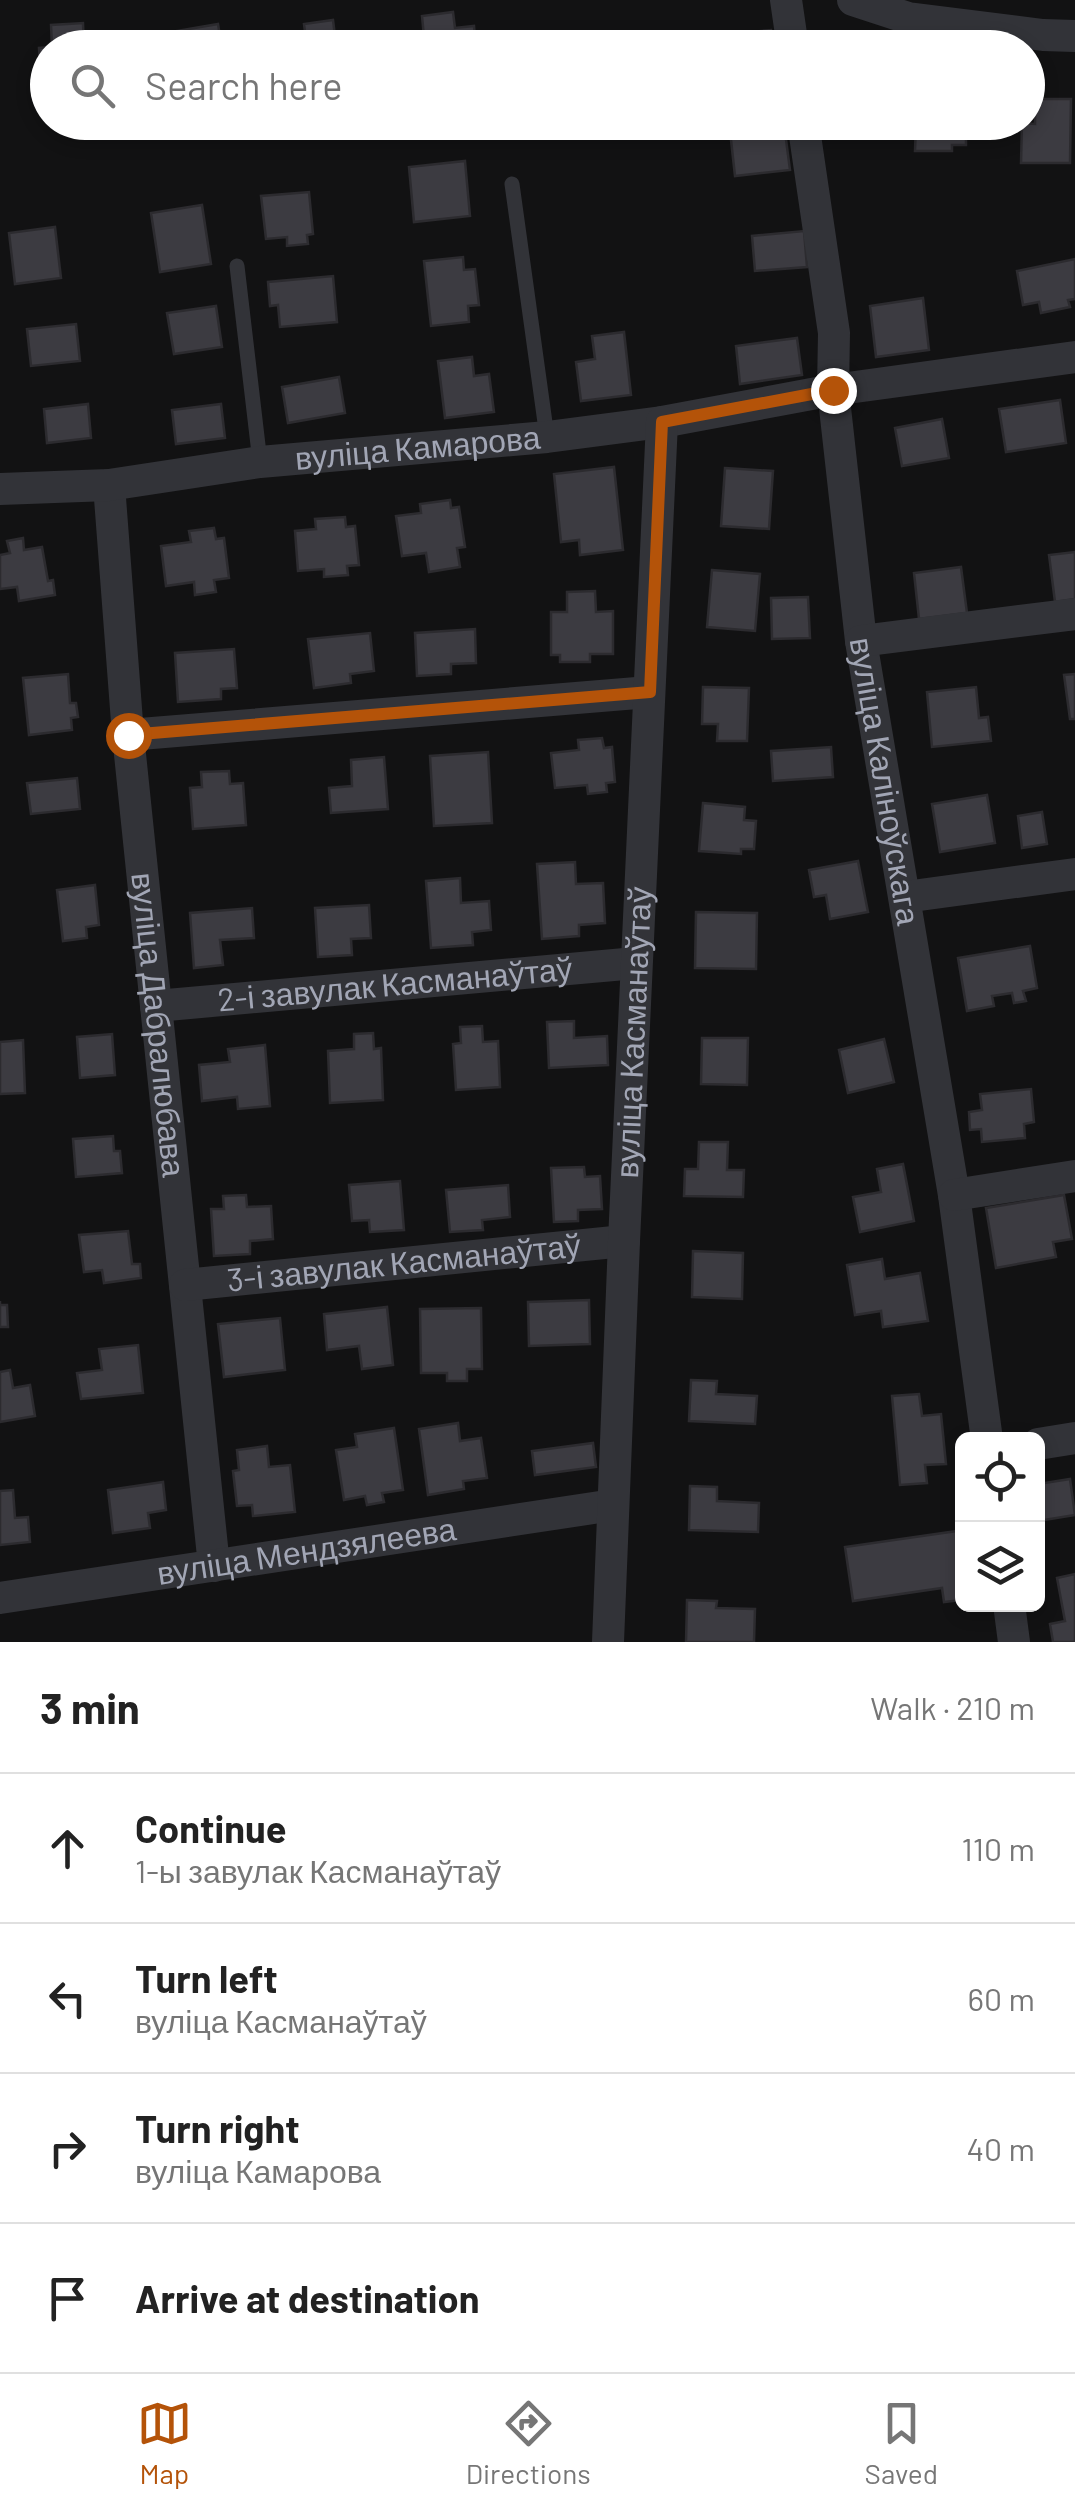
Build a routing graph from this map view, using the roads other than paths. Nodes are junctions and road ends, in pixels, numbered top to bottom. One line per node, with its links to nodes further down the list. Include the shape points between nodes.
1 (786, 0): 3 (street)
2 (852, 0): 4 (street, via 908,18)
3 (790, 30)
4 (1004, 30)
5 (1045, 35): 6 (street)
6 (1075, 36)
7 (807, 140): 11 (street, вуліца Каліноўскага, via 834,333)
8 (512, 184): 13 (lane)
9 (238, 266): 14 (lane)
10 (1075, 358): 11 (street, вуліца Камарова)
11 (833, 390): 12 (street, вуліца Камарова); 18 (street, вуліца Каліноўскага)
12 (662, 422): 13 (street, вуліца Камарова); 19 (street, вуліца Касманаўтаў)
13 (547, 437): 14 (street, вуліца Камарова)
14 (260, 462): 15 (street, вуліца Камарова)
15 (109, 484): 16 (street, вуліца Камарова); 20 (street, вуліца Дабралюбава)
16 (0, 489)
17 (1075, 614): 18 (street)
18 (861, 641): 22 (street, вуліца Каліноўскага)
19 (650, 692): 20 (street); 23 (street, вуліца Касманаўтаў)
20 (128, 735): 24 (street, вуліца Дабралюбава)
21 (1075, 874): 22 (street)
22 (905, 897): 26 (street, вуліца Каліноўскага)
23 (636, 963): 24 (street, 2-і завулак Касманаўтаў); 27 (street, вуліца Касманаўтаў)
24 (156, 1006): 28 (street, вуліца Дабралюбава)
25 (1075, 1176): 26 (street)
26 (954, 1195): 29 (street, вуліца Каліноўскага)
27 (624, 1242): 28 (street, 3-і завулак Касманаўтаў); 32 (street, вуліца Касманаўтаў)
28 (185, 1285): 33 (street, вуліца Дабралюбава)
29 (986, 1432)
30 (1075, 1438): 31 (street)
31 (1045, 1443)
32 (614, 1506): 33 (street, вуліца Мендзялеева); 36 (street, вуліца Касманаўтаў)
33 (214, 1566): 34 (street, вуліца Мендзялеева)
34 (0, 1598)
35 (1010, 1612): 37 (street)
36 (608, 1642)
37 (1014, 1642)

